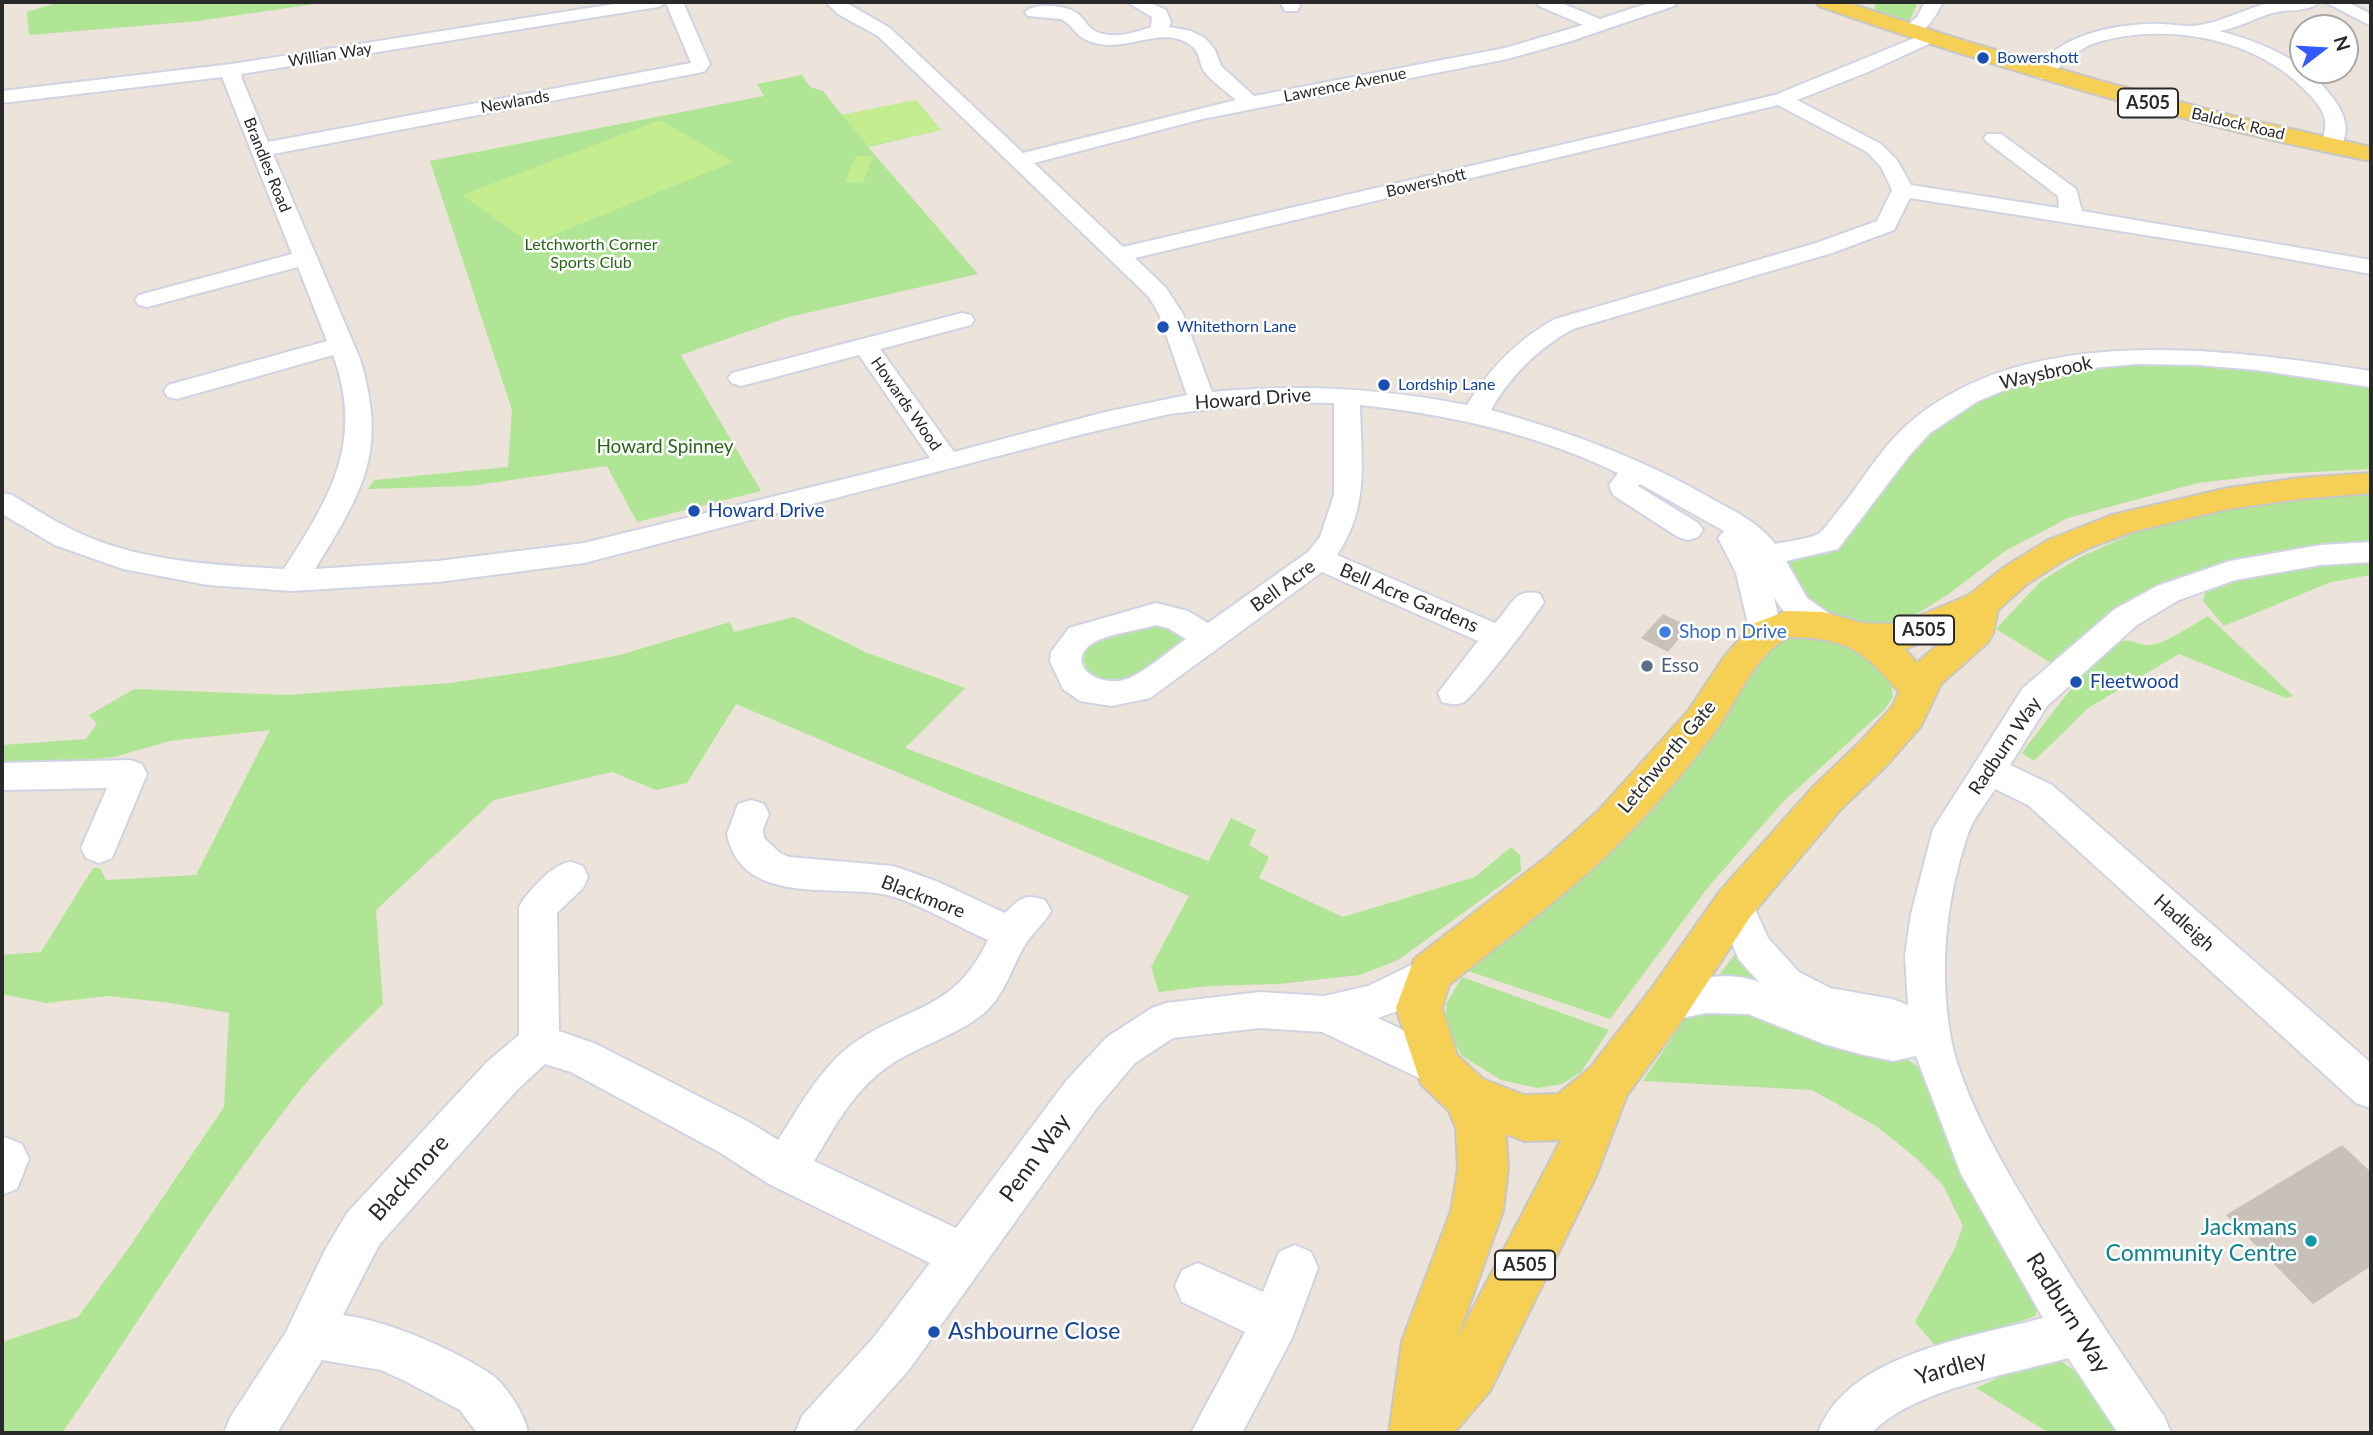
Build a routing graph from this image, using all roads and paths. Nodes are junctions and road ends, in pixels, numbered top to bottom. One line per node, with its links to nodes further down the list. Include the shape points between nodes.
1 (657, 2): 19 (street, Willian Way)
2 (674, 2): 26 (street, Newlands, via 701,64 698,67)
3 (835, 2): 28 (street, via 884,32)
4 (1545, 2): 14 (street)
5 (1668, 2): 14 (street, Lawrence Avenue)
6 (1826, 2): 17 (main road, Baldock Road / A505)
7 (1934, 2): 17 (street)
8 (2310, 2): 13 (street, via 2271,7)
9 (2334, 2): 12 (street)
10 (1132, 3): 15 (street, via 1160,14)
11 (1034, 12): 15 (street, via 1065,14 1074,18 1082,32 1104,38 1130,39)
12 (2371, 21)
13 (2229, 24): 16 (street); 18 (street)
14 (1600, 26): 23 (street, Lawrence Avenue, via 1479,60)
15 (1157, 30): 23 (street, via 1199,41 1212,68)
16 (2175, 30): 18 (street); 20 (street, via 2090,39)
17 (1919, 34): 20 (main road, Baldock Road / A505); 22 (street, Bowershott, via 1861,68)
18 (2252, 46): 25 (street, via 2288,64 2317,91 2335,120)
19 (232, 71): 21 (street, Willian Way); 26 (street, Brandles Road)
20 (2041, 73): 25 (main road, Baldock Road / A505)
21 (2, 97)
22 (1781, 99): 29 (street, via 1874,148 1890,164); 31 (street, Bowershott)
23 (1250, 103): 28 (street, Lawrence Avenue)
24 (1994, 138): 30 (street, via 2068,194)
25 (2332, 146): 27 (main road, Baldock Road / A505)
26 (261, 150): 32 (street, Brandles Road)
27 (2371, 154)
28 (1019, 160): 31 (street)
29 (1903, 190): 30 (street); 43 (street, via 1886,225 1824,248 1593,313 1538,337 1506,365)
30 (2072, 217): 33 (street)
31 (1119, 255): 42 (street, via 1151,285 1171,314)
32 (305, 258): 34 (street); 36 (street, Brandles Road)
33 (2371, 267)
34 (147, 301)
35 (962, 320): 37 (street, Howards Wood)
36 (341, 345): 40 (street, via 210,389); 52 (street, Brandles Road, via 360,398 361,437 343,495)
37 (865, 345): 38 (street, Howards Wood); 44 (street, Howards Wood)
38 (741, 378)
39 (2371, 379): 50 (street, Waysbrook, via 2267,363 2154,357 2086,362 2006,379 1962,398 1920,428 1828,542)
40 (177, 391)
41 (1347, 395): 42 (street, Howard Drive, via 1256,395); 43 (street, Howard Drive); 51 (street, Bell Acre, via 1348,495 1336,537)
42 (1202, 401): 44 (street, Howard Drive)
43 (1475, 414): 45 (street, Howard Drive, via 1550,435)
44 (947, 462): 52 (street, Howard Drive, via 583,553 490,566)
45 (1636, 471): 48 (street, via 1623,489); 50 (street, Howard Drive, via 1719,515)
46 (2371, 483): 54 (main road, A505, via 2271,491 2165,509 2050,553)
47 (2, 502): 52 (street, Howard Drive, via 92,551 178,570)
48 (1688, 530)
49 (2371, 552): 62 (street, Radburn Way, via 2321,555 2230,571 2168,593 2126,617 2035,696)
50 (1757, 555): 55 (street, Howard Drive, via 1797,608); 56 (street, Howard Drive)
51 (1319, 559): 58 (street, Bell Acre Gardens); 59 (street, Bell Acre)
52 (292, 581)
53 (1529, 602): 58 (street, Bell Acre Gardens)
54 (1982, 604): 57 (main road, A505, via 1902,638); 60 (main road, A505, via 1975,634 1926,676)
55 (1822, 625): 56 (main road, via 1786,624); 57 (main road)
56 (1766, 633): 68 (main road, Letchworth Gate, via 1702,721 1614,822)
57 (1862, 636): 60 (main road, via 1893,660)
58 (1499, 637): 61 (street, Bell Acre Gardens)
59 (1209, 638)
60 (1918, 690): 67 (main road, via 1907,716 1827,798)
61 (1454, 693)
62 (1988, 770): 71 (street, Radburn Way, via 1951,829 1930,914 1924,956); 75 (street, Hadleigh, via 2040,795)
63 (2, 777): 65 (street, via 131,774)
64 (751, 814): 77 (street, Blackmore, via 744,835 748,845 761,861 776,869 891,881 1022,922 970,1001 872,1053 853,1071)
65 (99, 848)
66 (570, 877): 72 (street, via 538,907)
67 (1735, 904): 69 (main road); 71 (street, via 1753,948 1785,984 1824,1005 1892,1017)
68 (1430, 973): 70 (street, Penn Way, via 1371,1003); 73 (main road, via 1419,1007)
69 (1668, 1003): 71 (street, via 1706,995 1749,996 1825,1027 1860,1035 1893,1042); 74 (main road)
70 (1324, 1013): 73 (street, Penn Way, via 1385,1040); 79 (street, Penn Way, via 1259,1010 1166,1021 1121,1050 1081,1095)
71 (1930, 1035): 83 (street, Radburn Way, via 1976,1159)
72 (539, 1043): 77 (street, via 582,1057); 84 (street, Blackmore, via 502,1076 363,1229 334,1276)
73 (1452, 1081): 74 (main road, via 1524,1118 1567,1118); 89 (main road, A505, via 1481,1128 1483,1168 1477,1211 1429,1340)
74 (1608, 1082): 89 (main road, A505, via 1578,1159 1470,1371)
75 (2371, 1089)
76 (2, 1157): 78 (street, via 7,1159)
77 (784, 1169): 79 (street)
78 (2, 1174)
79 (963, 1255): 87 (street, Penn Way, via 891,1354)
80 (1295, 1268): 82 (street)
81 (1198, 1286): 82 (street)
82 (1276, 1322): 88 (street)
83 (2078, 1332): 90 (street, Yardley, via 1911,1378 1874,1398); 91 (street, Radburn Way)
84 (310, 1335): 85 (street, Blackmore); 86 (street, via 359,1340 422,1364 477,1393)
85 (248, 1433)
86 (505, 1433)
87 (820, 1433)
88 (1215, 1433)
89 (1417, 1433)
90 (1842, 1433)
91 (2147, 1433)

